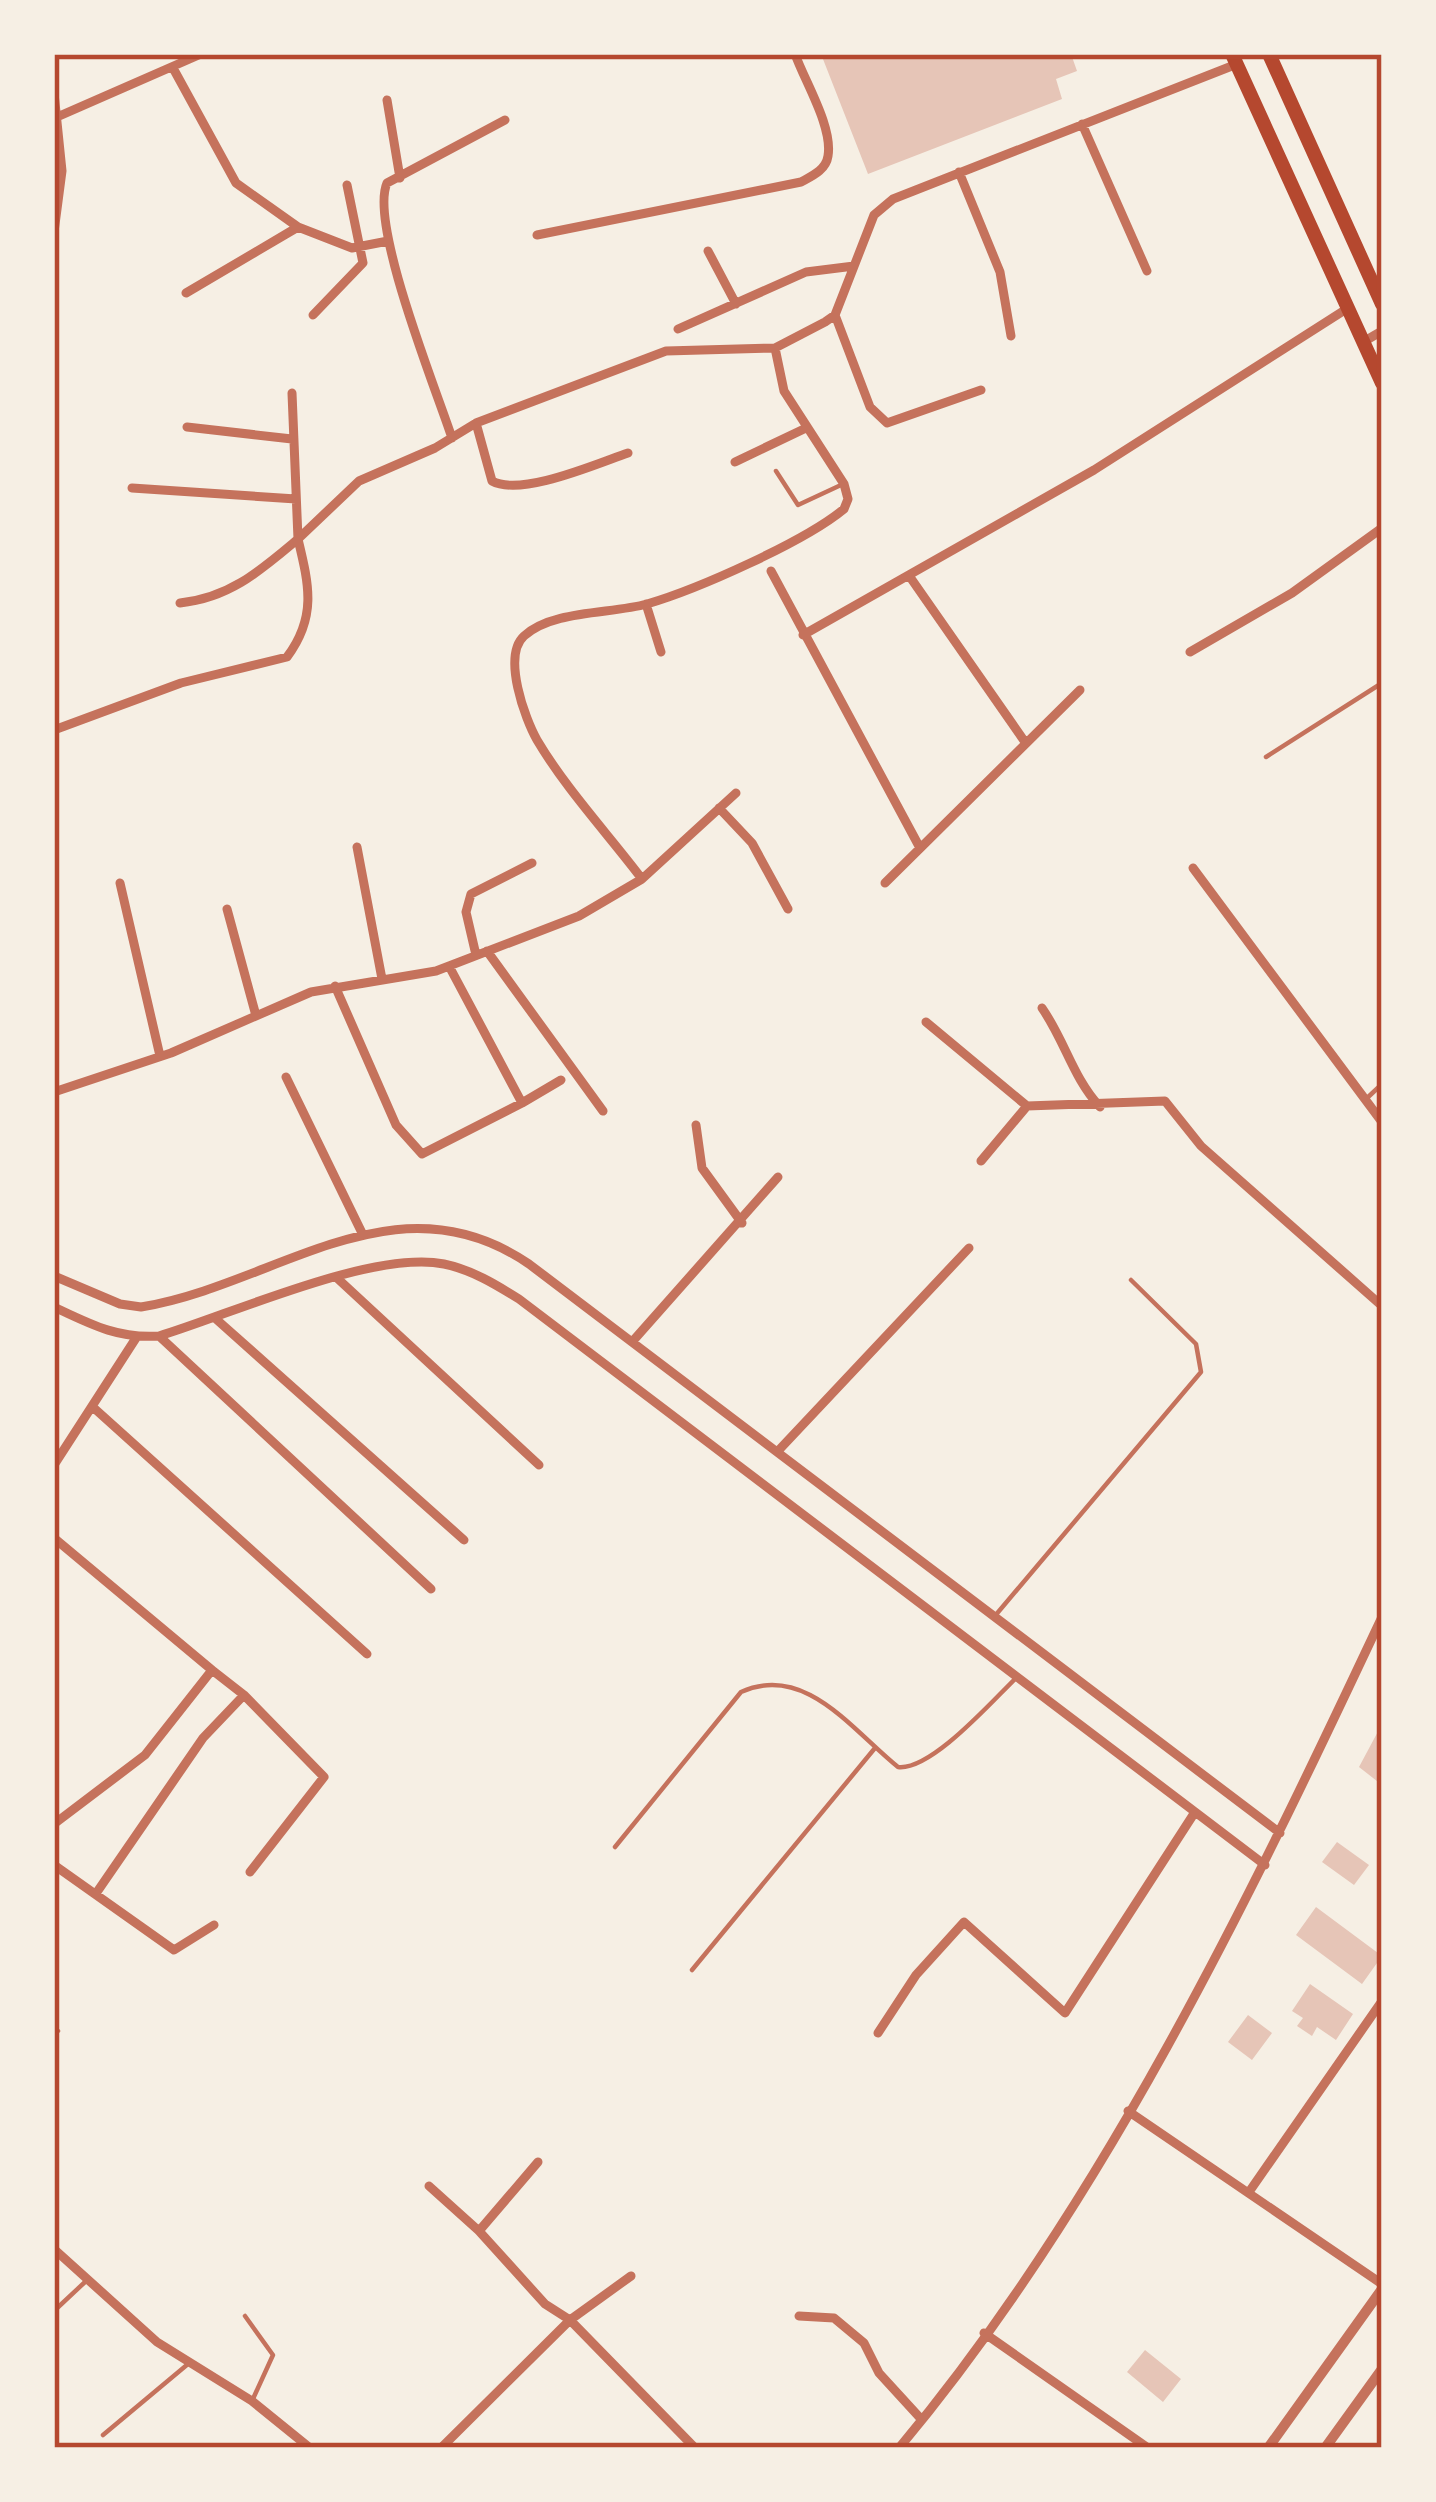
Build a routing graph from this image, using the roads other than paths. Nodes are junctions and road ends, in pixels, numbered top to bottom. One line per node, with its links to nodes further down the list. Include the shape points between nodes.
1 (201, 54): 5 (street)
2 (795, 54): 17 (street, via 826,134 822,170 801,182)
3 (1268, 54): 25 (main road)
4 (1234, 59): 10 (street); 26 (main road)
5 (173, 68): 8 (street); 15 (street, via 241,188)
6 (54, 93): 8 (street)
7 (387, 100): 13 (street)
8 (57, 117): 11 (street)
9 (505, 120): 13 (street)
10 (1082, 124): 12 (street); 22 (street)
11 (58, 172): 16 (street)
12 (959, 172): 21 (street, via 874,214); 31 (street, via 1000,272)
13 (400, 178): 18 (street, via 382,196)
14 (347, 185): 19 (street)
15 (298, 227): 19 (street); 23 (street)
16 (54, 232)
17 (537, 235)
18 (388, 241): 19 (street); 40 (street)
19 (364, 248): 27 (street, via 361,267)
20 (708, 250): 24 (street)
21 (854, 266): 24 (street, via 806,272); 28 (street)
22 (1147, 272)
23 (185, 293)
24 (736, 304): 29 (street)
25 (1382, 304)
26 (1348, 308): 32 (main road); 51 (street)
27 (313, 315)
28 (835, 315): 33 (street); 35 (street, via 870,407 887,423)
29 (678, 329)
30 (1382, 331): 32 (street)
31 (1011, 336)
32 (1363, 343): 34 (main road)
33 (776, 348): 37 (street, via 666,351); 39 (street, via 784,391)
34 (1382, 383)
35 (981, 390)
36 (292, 393): 41 (street)
37 (476, 423): 40 (street); 42 (street, via 492,481 502,486)
38 (188, 427): 41 (street)
39 (804, 429): 43 (street); 45 (street)
40 (452, 438): 49 (street, via 359,481)
41 (292, 439): 47 (street)
42 (628, 453)
43 (735, 462)
44 (776, 471): 45 (lane, via 793,504)
45 (844, 484): 53 (street, via 848,499 833,518)
46 (132, 488): 47 (street)
47 (296, 499): 49 (street)
48 (1382, 528): 56 (street)
49 (298, 539): 52 (street, via 245,583); 59 (street, via 309,618 287,657 181,682)
50 (771, 571): 54 (street)
51 (910, 577): 54 (street); 60 (street)
52 (180, 603)
53 (646, 604): 55 (street); 68 (street, via 547,624 516,648 536,738)
54 (803, 634): 65 (street)
55 (662, 652)
56 (1190, 652)
57 (1382, 683): 61 (lane)
58 (1080, 690): 60 (street)
59 (54, 730)
60 (1025, 742): 65 (street)
61 (1266, 757)
62 (736, 793): 63 (street)
63 (719, 808): 68 (street); 71 (street, via 752,843)
64 (357, 847): 75 (street)
65 (920, 848): 70 (street)
66 (532, 863): 73 (street, via 470,894 466,911)
67 (1193, 868): 85 (street)
68 (642, 879): 73 (street, via 580,916)
69 (120, 883): 80 (street)
70 (885, 883)
71 (788, 908)
72 (227, 909): 78 (street)
73 (482, 953): 74 (street); 89 (street)
74 (449, 966): 75 (street); 86 (street)
75 (382, 979): 76 (street)
76 (335, 986): 78 (street); 86 (street, via 396,1125 422,1154)
77 (1042, 1009): 88 (street)
78 (256, 1012): 80 (street)
79 (926, 1022): 87 (street)
80 (160, 1057): 84 (street)
81 (286, 1077): 95 (street)
82 (562, 1080): 86 (street)
83 (1382, 1084): 85 (lane)
84 (54, 1092)
85 (1362, 1102): 90 (street)
86 (522, 1103)
87 (1028, 1106): 88 (street); 92 (street)
88 (1100, 1108): 100 (street, via 1165,1101 1201,1146)
89 (603, 1111)
90 (1382, 1122)
91 (696, 1125): 94 (street, via 702,1168)
92 (981, 1161)
93 (778, 1177): 94 (street)
94 (742, 1223): 105 (street)
95 (363, 1234): 97 (street, via 141,1306); 105 (street, via 418,1227 480,1235)
96 (969, 1249): 107 (street)
97 (54, 1276)
98 (337, 1278): 102 (street); 109 (street); 117 (street, via 416,1262 482,1276)
99 (1131, 1280): 113 (lane, via 1196,1344 1201,1372)
100 (1382, 1306)
101 (54, 1307): 104 (street)
102 (216, 1319): 103 (street); 111 (street)
103 (159, 1336): 104 (street); 112 (street)
104 (136, 1338): 106 (street)
105 (632, 1342): 107 (street)
106 (95, 1409): 108 (street); 115 (street)
107 (778, 1451): 113 (street)
108 (54, 1465)
109 (539, 1465)
110 (54, 1538): 116 (street)
111 (464, 1540)
112 (431, 1589)
113 (994, 1617): 122 (street)
114 (1382, 1617): 122 (street)
115 (367, 1654)
116 (212, 1670): 118 (street); 121 (street, via 145,1755)
117 (1017, 1677): 119 (lane, via 911,1768); 120 (street)
118 (244, 1695): 126 (street, via 324,1777); 127 (street, via 203,1738)
119 (875, 1748): 123 (lane, via 796,1685 754,1686); 129 (lane)
120 (1195, 1812): 125 (street); 131 (street, via 1065,2013 964,1922)
121 (54, 1824)
122 (1280, 1833): 125 (street)
123 (615, 1847)
124 (54, 1865): 127 (street)
125 (1265, 1865): 132 (street)
126 (250, 1872)
127 (97, 1892): 128 (street, via 174,1950)
128 (214, 1925)
129 (692, 1970)
130 (1382, 2001): 135 (street)
131 (878, 2033)
132 (1128, 2111): 135 (street); 145 (street)
133 (538, 2162): 136 (street)
134 (429, 2186): 136 (street)
135 (1249, 2192): 140 (street)
136 (478, 2231): 144 (street)
137 (54, 2249): 138 (street)
138 (91, 2276): 141 (lane); 146 (street)
139 (631, 2276): 144 (street)
140 (1382, 2286): 156 (street)
141 (54, 2311)
142 (245, 2316): 148 (lane, via 272,2355)
143 (799, 2316): 149 (street, via 834,2318 849,2330)
144 (570, 2320): 152 (street); 153 (street)
145 (984, 2333): 149 (street); 155 (street)
146 (188, 2364): 148 (street); 150 (lane)
147 (1382, 2369): 157 (street)
148 (252, 2401): 151 (street)
149 (922, 2420): 154 (street)
150 (103, 2435)
151 (310, 2448)
152 (441, 2448)
153 (694, 2448)
154 (899, 2448)
155 (1148, 2448)
156 (1268, 2448)
157 (1325, 2448)

